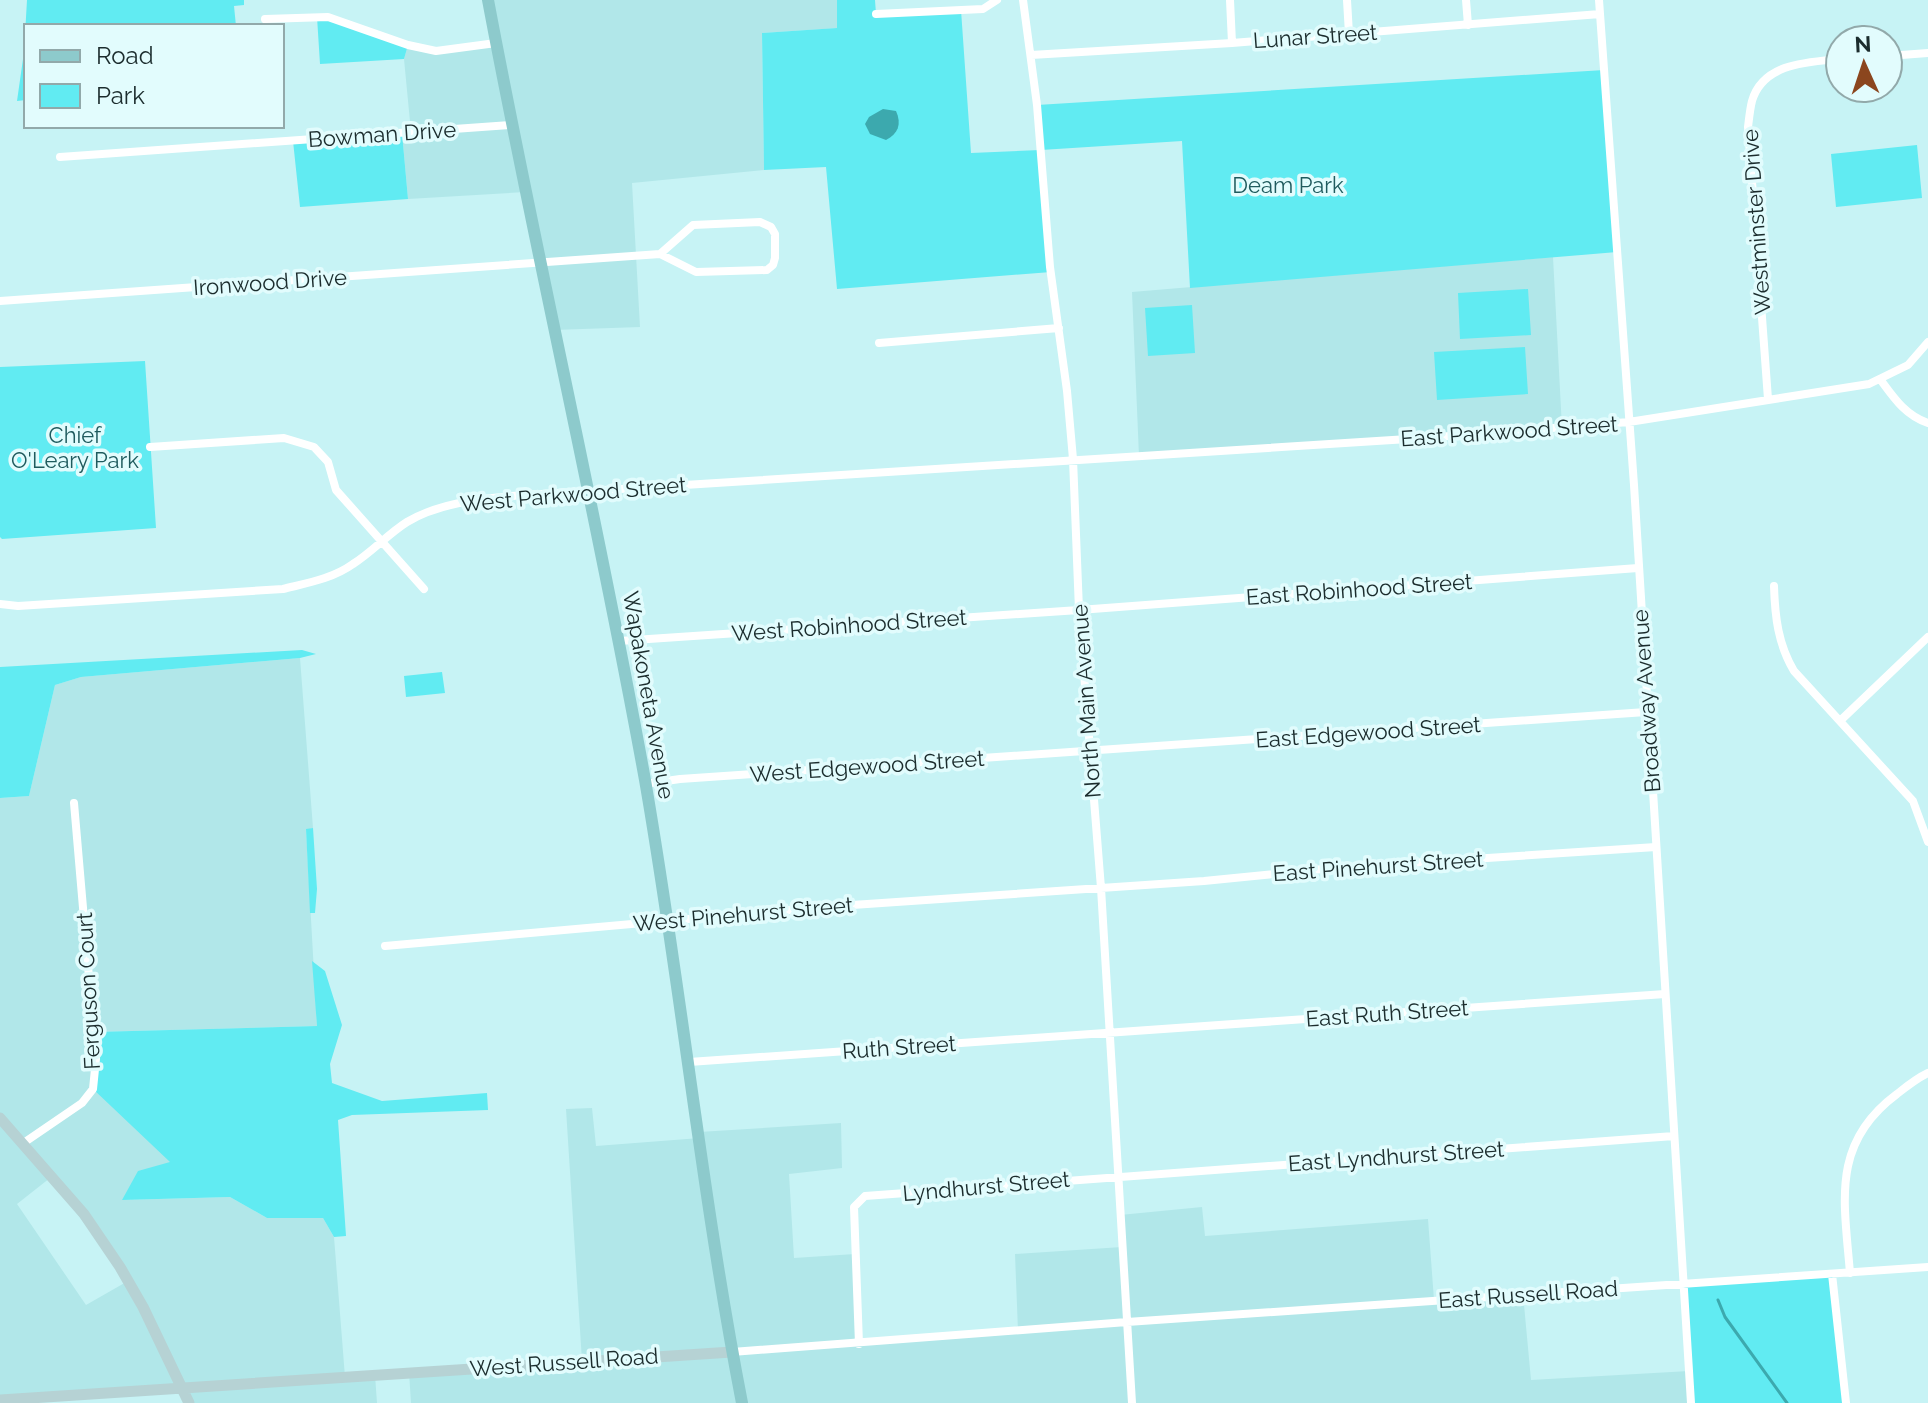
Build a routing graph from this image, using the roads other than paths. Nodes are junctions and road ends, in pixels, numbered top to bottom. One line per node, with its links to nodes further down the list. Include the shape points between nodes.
1 (488, 0): 13 (main road, Wapakoneta Avenue)
2 (997, 0): 8 (street, via 983,9)
3 (1023, 0): 16 (street, North Main Avenue)
4 (1230, 0): 14 (street)
5 (1347, 0): 12 (street)
6 (1466, 0): 11 (street)
7 (1599, 0): 9 (street, Broadway Avenue)
8 (876, 14)
9 (1600, 14): 11 (street, Lunar Street); 29 (street, Broadway Avenue)
10 (265, 19): 13 (street, via 328,17 436,51)
11 (1468, 25): 12 (street, Lunar Street)
12 (1349, 34): 14 (street, Lunar Street)
13 (496, 43): 19 (main road, Wapakoneta Avenue)
14 (1232, 43): 16 (street, Lunar Street)
15 (1928, 53): 17 (street)
16 (1031, 55): 24 (street, North Main Avenue)
17 (1904, 55)
18 (1824, 61): 28 (street, Westminster Drive, via 1793,64 1767,78 1752,101 1748,127)
19 (511, 125): 20 (street, Bowman Drive); 22 (main road, Wapakoneta Avenue)
20 (60, 157)
21 (660, 254): 21 (street, via 696,272 767,270 775,258 775,234 760,222 693,225); 22 (street, Ironwood Drive)
22 (540, 262): 23 (street, Ironwood Drive); 33 (main road, Wapakoneta Avenue)
23 (0, 301)
24 (1059, 328): 26 (street); 32 (street, North Main Avenue)
25 (1928, 342): 27 (street, East Parkwood Street, via 1908,365)
26 (879, 343)
27 (1880, 379): 28 (street, East Parkwood Street); 30 (street, via 1899,405)
28 (1768, 399): 29 (street, East Parkwood Street)
29 (1629, 422): 32 (street, East Parkwood Street); 35 (street, Broadway Avenue)
30 (1928, 423)
31 (150, 447): 34 (street, via 284,438 314,447 328,462 336,490)
32 (1073, 459): 33 (street, West Parkwood Street); 39 (street, North Main Avenue)
33 (589, 491): 34 (street, West Parkwood Street, via 443,506 407,522); 41 (main road, Wapakoneta Avenue)
34 (383, 541): 37 (street); 38 (street, West Parkwood Street, via 325,579 283,589)
35 (1638, 568): 39 (street, East Robinhood Street); 42 (street, Broadway Avenue)
36 (1774, 586): 43 (street, via 1784,654)
37 (424, 589)
38 (0, 604)
39 (1079, 610): 41 (street, West Robinhood Street); 44 (street, North Main Avenue)
40 (1928, 637): 43 (street)
41 (619, 641): 45 (main road, Wapakoneta Avenue)
42 (1646, 712): 44 (street, East Edgewood Street); 48 (street, Broadway Avenue)
43 (1841, 720): 47 (street, via 1913,801)
44 (1089, 751): 45 (street, West Edgewood Street); 49 (street, North Main Avenue)
45 (645, 784): 50 (main road, Wapakoneta Avenue)
46 (74, 803): 58 (street, Ferguson Court, via 96,1059 93,1089 82,1103)
47 (1928, 842)
48 (1656, 847): 49 (street, East Pinehurst Street); 52 (street, Broadway Avenue)
49 (1101, 888): 50 (street, West Pinehurst Street); 53 (street, North Main Avenue)
50 (667, 920): 51 (street, West Pinehurst Street); 54 (main road, Wapakoneta Avenue)
51 (385, 946)
52 (1665, 994): 53 (street, East Ruth Street); 57 (street, Broadway Avenue)
53 (1109, 1031): 54 (street, Ruth Street); 59 (street, North Main Avenue)
54 (689, 1062): 66 (main road, Wapakoneta Avenue)
55 (1928, 1073): 61 (street, via 1877,1109 1854,1144 1844,1198)
56 (0, 1118): 58 (main road)
57 (1674, 1136): 59 (street, East Lyndhurst Street); 63 (street, Broadway Avenue)
58 (22, 1144): 67 (main road, via 84,1214 120,1267)
59 (1117, 1175): 64 (street, North Main Avenue); 65 (street, Lyndhurst Street, via 865,1196 854,1207)
60 (1928, 1267): 61 (street, East Russell Road)
61 (1850, 1273): 62 (street, East Russell Road)
62 (1832, 1274): 63 (street, East Russell Road); 73 (street)
63 (1684, 1283): 64 (street, East Russell Road); 72 (street, Broadway Avenue)
64 (1127, 1322): 65 (street, West Russell Road); 71 (street, North Main Avenue)
65 (859, 1344): 66 (street, West Russell Road)
66 (732, 1352): 67 (main road, West Russell Road); 70 (main road, Wapakoneta Avenue)
67 (183, 1388): 68 (main road, West Russell Road); 69 (main road)
68 (0, 1400)
69 (189, 1403)
70 (742, 1403)
71 (1132, 1403)
72 (1691, 1403)
73 (1846, 1403)

